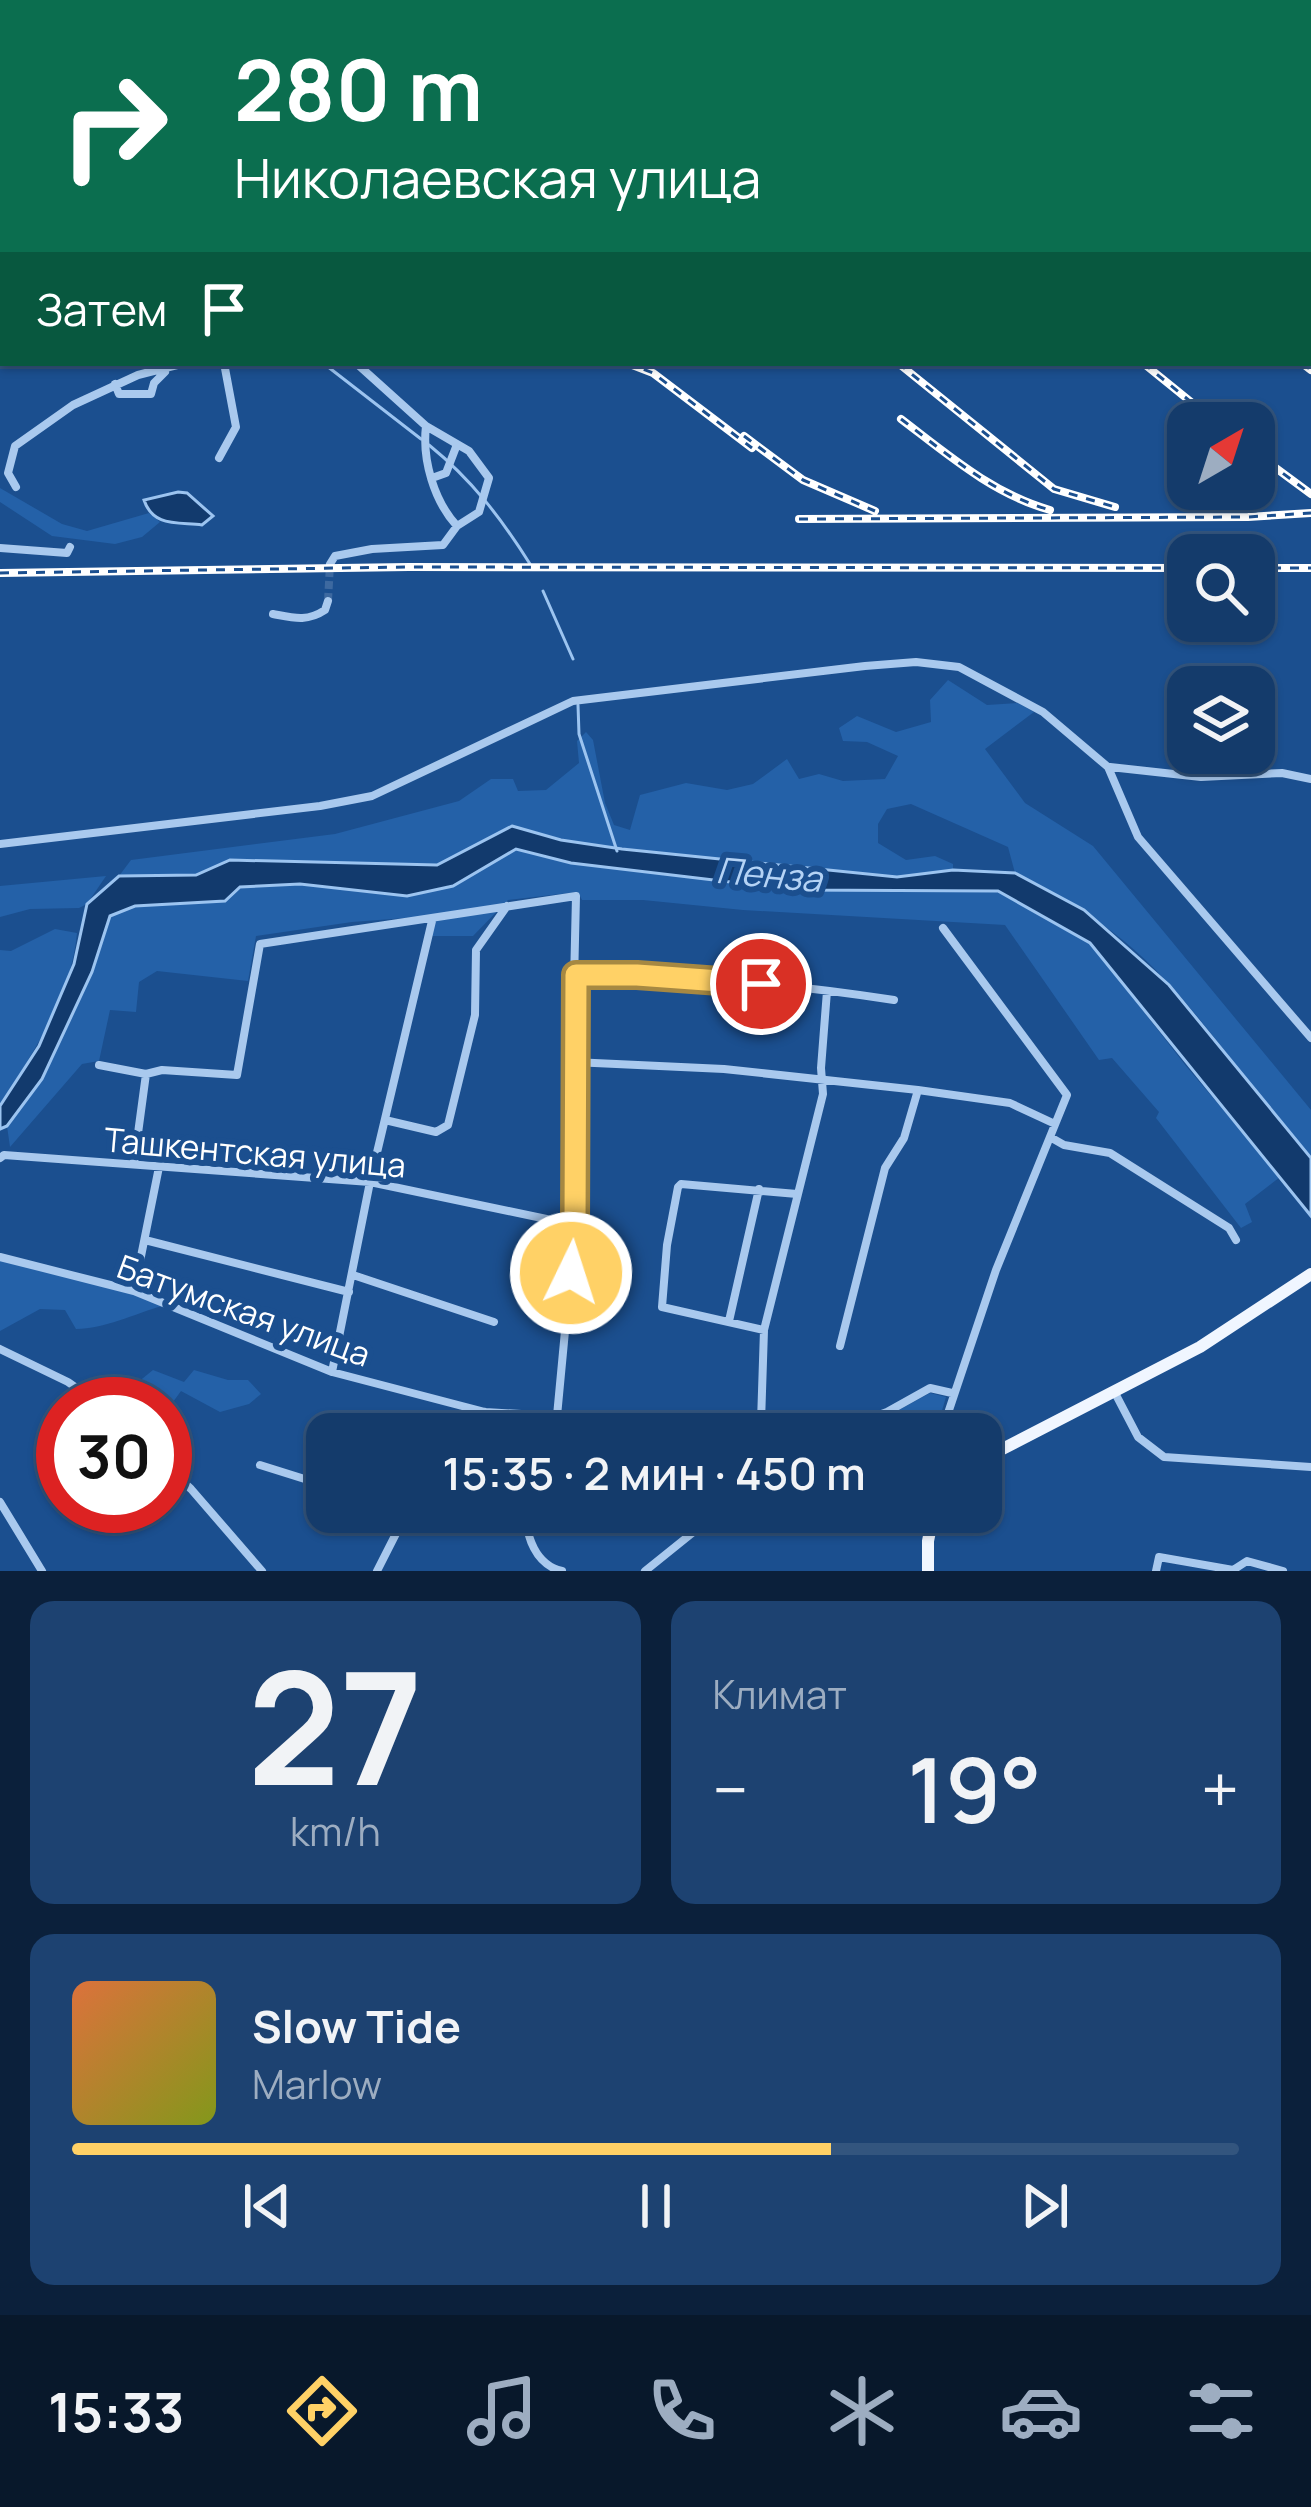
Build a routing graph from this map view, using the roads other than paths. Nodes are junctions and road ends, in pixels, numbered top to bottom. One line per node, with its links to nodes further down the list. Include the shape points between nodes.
1 (177, 366): 4 (street)
2 (225, 366): 8 (street, via 236,427)
3 (359, 366): 6 (street)
4 (167, 370): 5 (street); 5 (street, via 151,394 119,394)
5 (115, 384): 10 (street, via 16,446 8,473)
6 (426, 426): 7 (street); 9 (street)
7 (456, 447): 9 (street, via 446,472); 11 (street, via 489,478 479,512)
8 (219, 458)
9 (433, 478): 11 (street)
10 (16, 487)
11 (457, 526): 14 (street, via 443,545 371,549)
12 (70, 547): 13 (street)
13 (0, 548)
14 (330, 564)
15 (328, 601): 16 (street, via 302,620)
16 (273, 614)
17 (1108, 767): 18 (street); 19 (street, via 998,685 916,662 578,700 372,796); 26 (street, via 1138,837)
18 (1311, 779)
19 (0, 844)
20 (508, 904): 21 (street); 23 (street, via 576,896); 32 (street, via 476,950 475,1015 448,1125 436,1132)
21 (432, 921): 29 (street, via 260,944 237,1076); 32 (street)
22 (943, 928): 33 (street, via 1067,1095)
23 (576, 975): 24 (street); 27 (street)
24 (827, 992): 25 (street); 30 (street)
25 (894, 1000)
26 (1310, 1039)
27 (573, 1062): 30 (street); 41 (street)
28 (99, 1065): 29 (street)
29 (146, 1074): 36 (street)
30 (824, 1079): 31 (street); 40 (street)
31 (918, 1090): 33 (street, via 1010,1103); 52 (street, via 885,1168)
32 (385, 1120): 38 (street)
33 (1055, 1124): 34 (street)
34 (1050, 1136): 43 (street, via 1110,1153); 56 (street)
35 (0, 1158): 36 (street, Ташкентская улица)
36 (134, 1163): 37 (street, Ташкентская улица)
37 (159, 1167): 38 (street, Ташкентская улица); 42 (street)
38 (370, 1182): 41 (street, Ташкентская улица); 45 (street)
39 (759, 1189): 40 (street); 50 (street); 50 (street, via 678,1187 662,1306)
40 (797, 1194): 51 (street)
41 (575, 1225): 60 (street)
42 (145, 1240): 47 (street); 48 (street)
43 (1236, 1240)
44 (0, 1257): 47 (street, Батумская улица)
45 (353, 1274): 48 (street); 49 (street)
46 (1311, 1274): 57 (main road)
47 (134, 1291): 54 (street, Батумская улица)
48 (349, 1292): 54 (street)
49 (494, 1322)
50 (729, 1322): 51 (street)
51 (764, 1330): 61 (street)
52 (840, 1346)
53 (0, 1349): 55 (street)
54 (332, 1372): 58 (street, Батумская улица)
55 (58, 1377)
56 (952, 1393): 62 (street, via 930,1388); 63 (street)
57 (1114, 1393): 64 (main road); 66 (street, via 1138,1437 1164,1457)
58 (485, 1412): 59 (street, Батумская улица)
59 (503, 1413)
60 (557, 1413)
61 (761, 1413)
62 (884, 1413)
63 (947, 1413)
64 (1002, 1449)
65 (260, 1465): 67 (street)
66 (1311, 1467)
67 (306, 1479)
68 (192, 1490): 75 (street)
69 (0, 1502): 74 (street)
70 (396, 1533): 76 (street)
71 (528, 1533): 77 (street, via 550,1568)
72 (692, 1533): 78 (street)
73 (930, 1533): 79 (main road)
74 (42, 1571)
75 (262, 1571)
76 (376, 1571)
77 (562, 1571)
78 (645, 1571)
79 (928, 1571)
80 (1156, 1571): 81 (street, via 1159,1556)
81 (1283, 1571)

